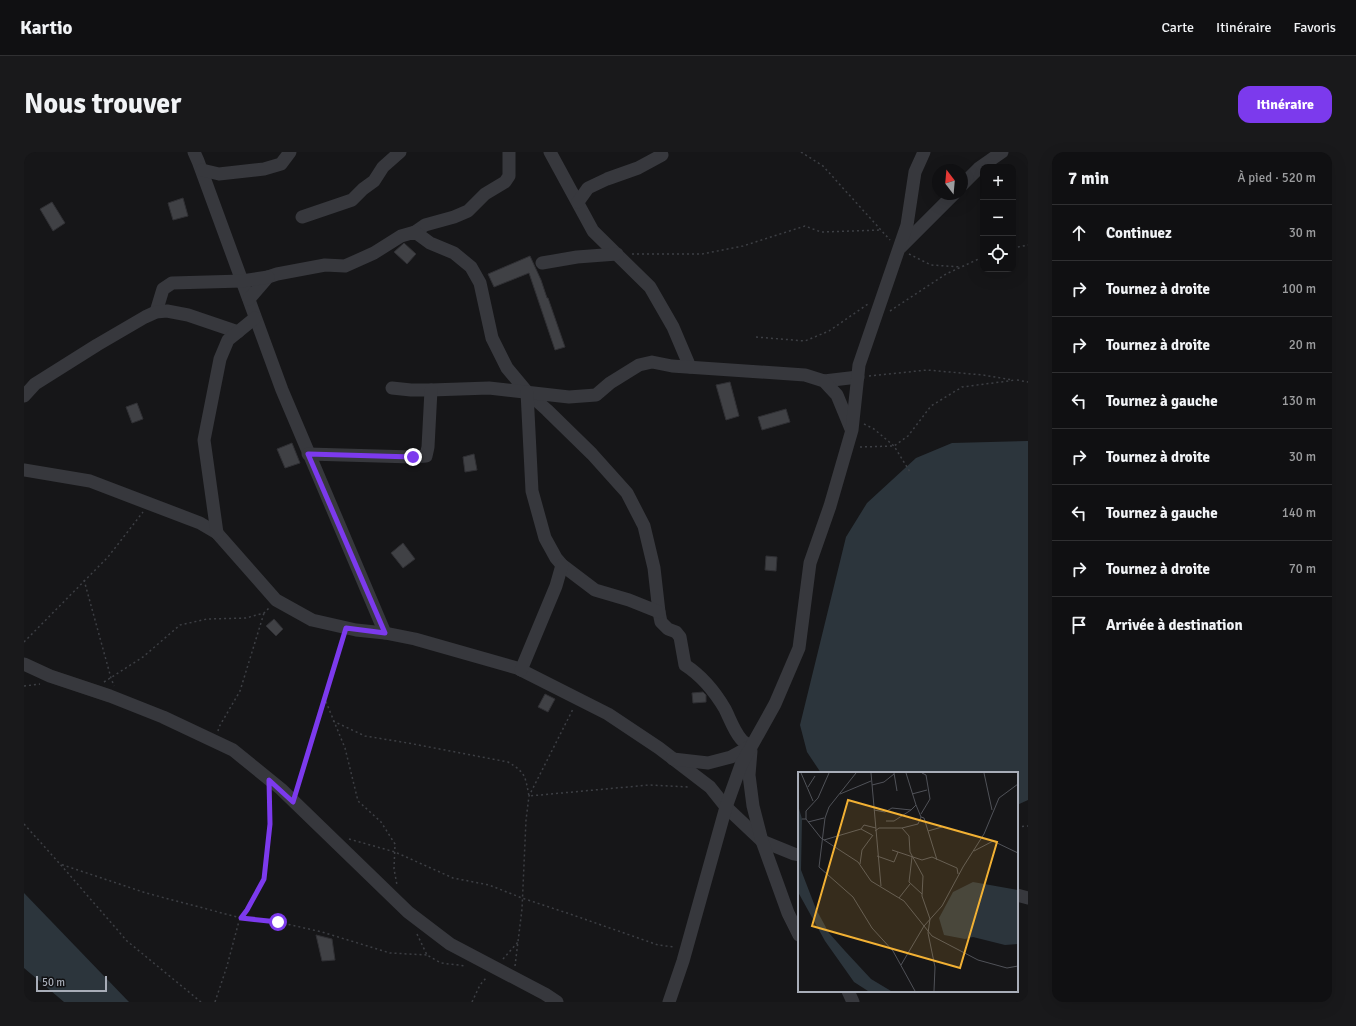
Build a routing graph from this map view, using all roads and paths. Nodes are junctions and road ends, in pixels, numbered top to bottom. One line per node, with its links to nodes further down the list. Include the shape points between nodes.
1 (194, 152): 10 (street)
2 (290, 152): 10 (street, via 281,164 264,169 219,174)
3 (400, 152): 14 (street, via 383,167 374,181 352,200)
4 (509, 152): 16 (street, via 509,176 505,182 485,194 468,210 425,225)
5 (550, 152): 13 (street)
6 (801, 152): 15 (path, via 823,166)
7 (924, 152): 19 (street, via 915,172 907,225)
8 (1002, 152): 11 (street)
9 (662, 155): 13 (street, via 638,168 588,188)
10 (202, 170): 25 (street)
11 (968, 179)
12 (948, 200): 19 (street)
13 (578, 202): 20 (street, via 593,231)
14 (302, 217)
15 (881, 230): 19 (path); 20 (path, via 820,232 805,226 743,246 702,254)
16 (415, 232): 24 (street, via 401,236 374,253 345,266 325,265); 40 (street, via 430,243 454,253 472,267 480,283 492,338 507,368)
17 (1028, 245): 18 (path)
18 (1016, 247)
19 (898, 250): 23 (path, via 931,264); 30 (street)
20 (616, 254): 22 (street); 33 (street, via 650,287 673,327)
21 (980, 258): 23 (path)
22 (542, 263)
23 (961, 267): 30 (path, via 946,274)
24 (268, 277): 25 (street); 26 (street)
25 (242, 281): 26 (street); 28 (street, via 172,283 163,289)
26 (249, 299): 29 (street)
27 (868, 304): 32 (path, via 829,331 805,341)
28 (156, 312): 31 (street, via 167,311 188,315); 41 (street, via 35,384)
29 (255, 318): 31 (street); 45 (street)
30 (874, 322): 34 (street, via 859,365)
31 (238, 332): 49 (street, via 228,340 220,359 204,440)
32 (756, 337)
33 (690, 367): 36 (street, via 805,375); 40 (street, via 652,362 639,365 596,395 569,397)
34 (858, 377): 35 (path, via 926,370); 36 (street); 42 (street)
35 (1016, 380): 37 (path); 43 (path, via 962,387 931,406 908,436)
36 (824, 381): 42 (street, via 837,395)
37 (1028, 382)
38 (392, 388): 39 (street)
39 (430, 390): 40 (street, via 489,388); 45 (street, via 426,456)
40 (526, 392): 50 (street, via 532,491 545,538); 53 (street, via 592,454 627,493 644,526 654,568)
41 (24, 396)
42 (852, 424): 43 (path, via 874,429); 44 (street)
43 (894, 446): 44 (path); 47 (path)
44 (847, 448): 67 (street, via 810,563 799,648 775,704)
45 (308, 454): 56 (street)
46 (24, 470): 48 (street, via 90,481)
47 (910, 472)
48 (150, 504): 49 (street, via 200,523); 51 (path, via 108,557)
49 (217, 533): 52 (street)
50 (562, 565): 53 (street, via 595,590); 59 (street, via 556,586)
51 (84, 580): 57 (path); 60 (path)
52 (276, 600): 54 (path); 55 (street, via 312,620)
53 (659, 612): 67 (street, via 661,622 680,637 686,665 712,690 726,710 741,740)
54 (264, 613): 60 (path, via 246,618 207,619 180,625 143,657); 66 (path, via 240,692 219,727)
55 (346, 628): 56 (street); 62 (path)
56 (385, 633): 59 (street, via 415,639)
57 (24, 642)
58 (24, 664): 61 (street)
59 (521, 670): 63 (street)
60 (111, 678): 61 (path); 64 (path)
61 (92, 690): 64 (street)
62 (324, 697): 65 (path); 72 (path)
63 (578, 699): 68 (street, via 608,714); 71 (path)
64 (121, 700): 66 (street)
65 (333, 721): 71 (path, via 365,736 508,762 520,770 526,780); 79 (path, via 345,748 358,801 381,822 395,844)
66 (218, 743): 69 (street, via 233,750)
67 (751, 746): 68 (street, via 731,757 708,762); 73 (street, via 741,765); 78 (street, via 749,775 753,806)
68 (673, 759): 70 (street)
69 (269, 780): 72 (street); 86 (path, via 270,824 264,879)
70 (710, 787): 71 (path, via 649,785); 73 (street)
71 (529, 796): 84 (path)
72 (293, 802): 90 (street, via 408,912 450,944)
73 (726, 807): 78 (street); 88 (street)
74 (24, 824): 81 (path)
75 (1028, 826): 76 (path)
76 (1018, 827)
77 (345, 838): 79 (path)
78 (762, 841): 80 (street); 87 (street, via 788,913)
79 (395, 852): 82 (path, via 394,869); 84 (path, via 453,878 489,884)
80 (798, 855)
81 (60, 864): 86 (path, via 146,893); 92 (path, via 127,941)
82 (399, 891)
83 (1018, 895): 85 (street)
84 (522, 898): 88 (path, via 658,945); 90 (path)
85 (1028, 898)
86 (241, 918): 89 (path, via 278,922 322,932 390,953); 93 (path)
87 (798, 933)
88 (687, 948): 95 (street)
89 (427, 955)
90 (514, 978): 94 (street)
91 (848, 992): 96 (street)
92 (201, 1002)
93 (215, 1002)
94 (557, 1002)
95 (669, 1002)
96 (853, 1002)

